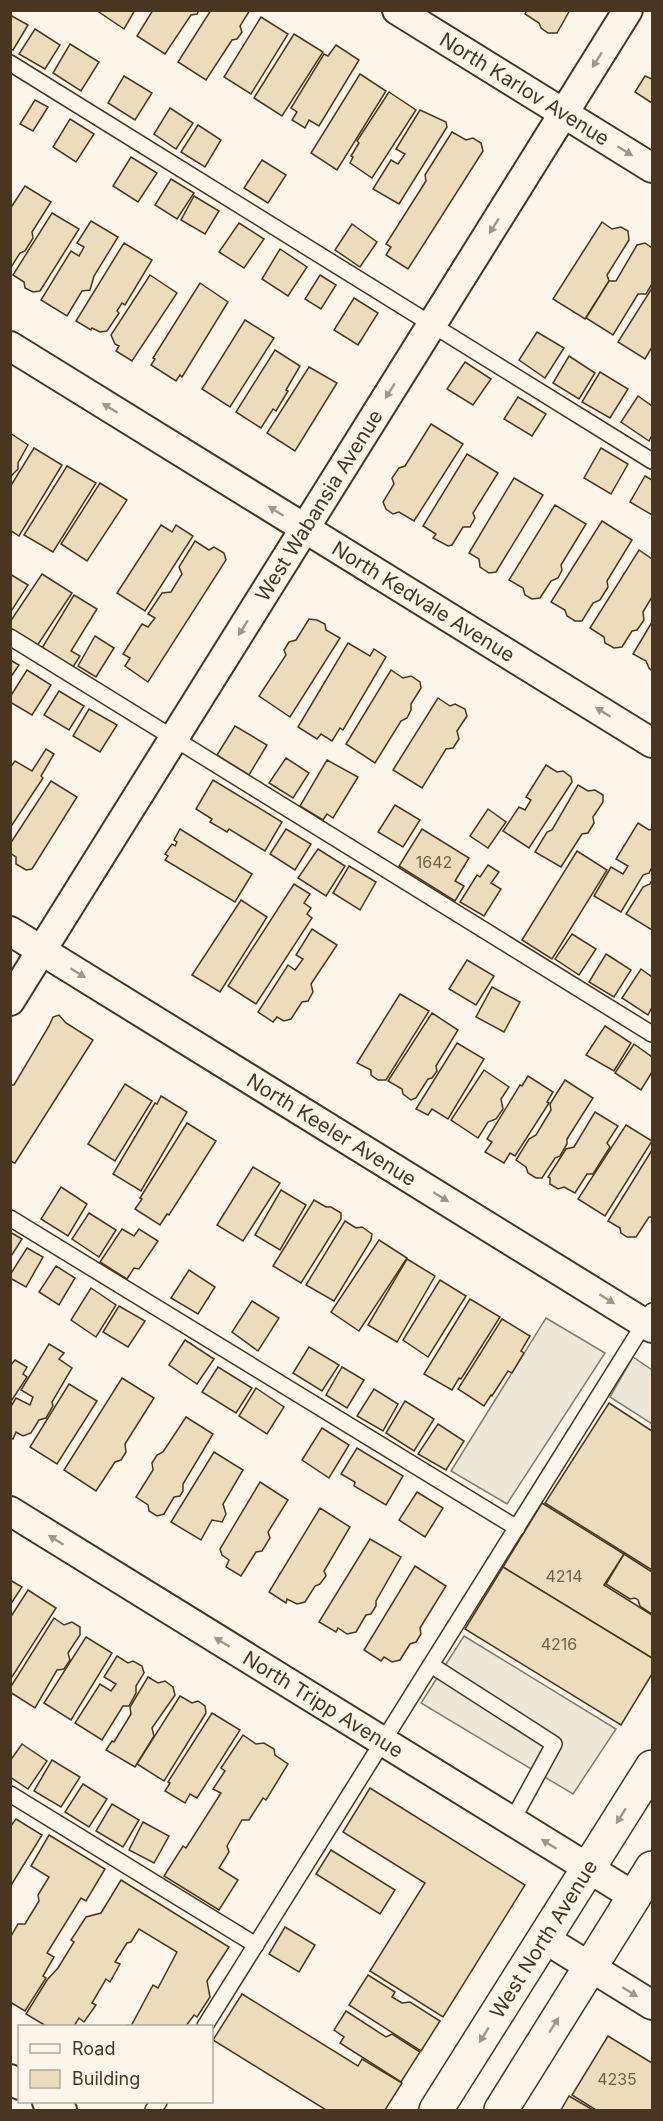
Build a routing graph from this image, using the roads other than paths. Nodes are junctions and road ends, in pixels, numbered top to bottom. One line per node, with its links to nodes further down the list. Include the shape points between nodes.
1 (397, 10): 4 (street, North Karlov Avenue)
2 (628, 10): 4 (street, West Wabansia Avenue, one-way to 4)
3 (10, 63): 6 (lane)
4 (564, 113): 5 (street, North Karlov Avenue, one-way to 5); 6 (street, West Wabansia Avenue, one-way to 6)
5 (652, 168)
6 (432, 324): 8 (lane); 9 (street, West Wabansia Avenue, one-way to 9)
7 (10, 346): 9 (street, North Kedvale Avenue, one-way to 7)
8 (652, 461)
9 (304, 529): 11 (street, West Wabansia Avenue, one-way to 11); 12 (street, North Kedvale Avenue, one-way to 9)
10 (10, 637): 11 (lane)
11 (174, 738): 14 (street, West Wabansia Avenue); 16 (lane)
12 (652, 742)
13 (10, 931): 14 (street, North Keeler Avenue)
14 (42, 950): 15 (street, West Wabansia Avenue); 18 (street, North Keeler Avenue, one-way to 18)
15 (10, 1001)
16 (652, 1034)
17 (10, 1218): 20 (lane)
18 (650, 1320): 20 (lane)
19 (10, 1511): 22 (street, North Tripp Avenue, one-way to 19)
20 (517, 1528): 21 (lane)
21 (431, 1665): 22 (lane); 25 (lane, via 554,1744)
22 (384, 1742): 25 (street, North Tripp Avenue); 30 (lane)
23 (652, 1767): 27 (main road, West North Avenue, one-way to 27)
24 (10, 1794): 30 (lane)
25 (512, 1821): 27 (street, North Tripp Avenue, one-way to 25)
26 (652, 1868): 28 (main road)
27 (589, 1869): 28 (street, North Tripp Avenue); 29 (main road, West North Avenue)
28 (635, 1897): 31 (main road)
29 (545, 1939): 31 (street); 34 (main road, West North Avenue, one-way to 34)
30 (256, 1945): 33 (lane)
31 (590, 1967): 32 (street, one-way to 32); 35 (main road, one-way to 31)
32 (652, 2005)
33 (207, 2025)
34 (436, 2110)
35 (501, 2110)

